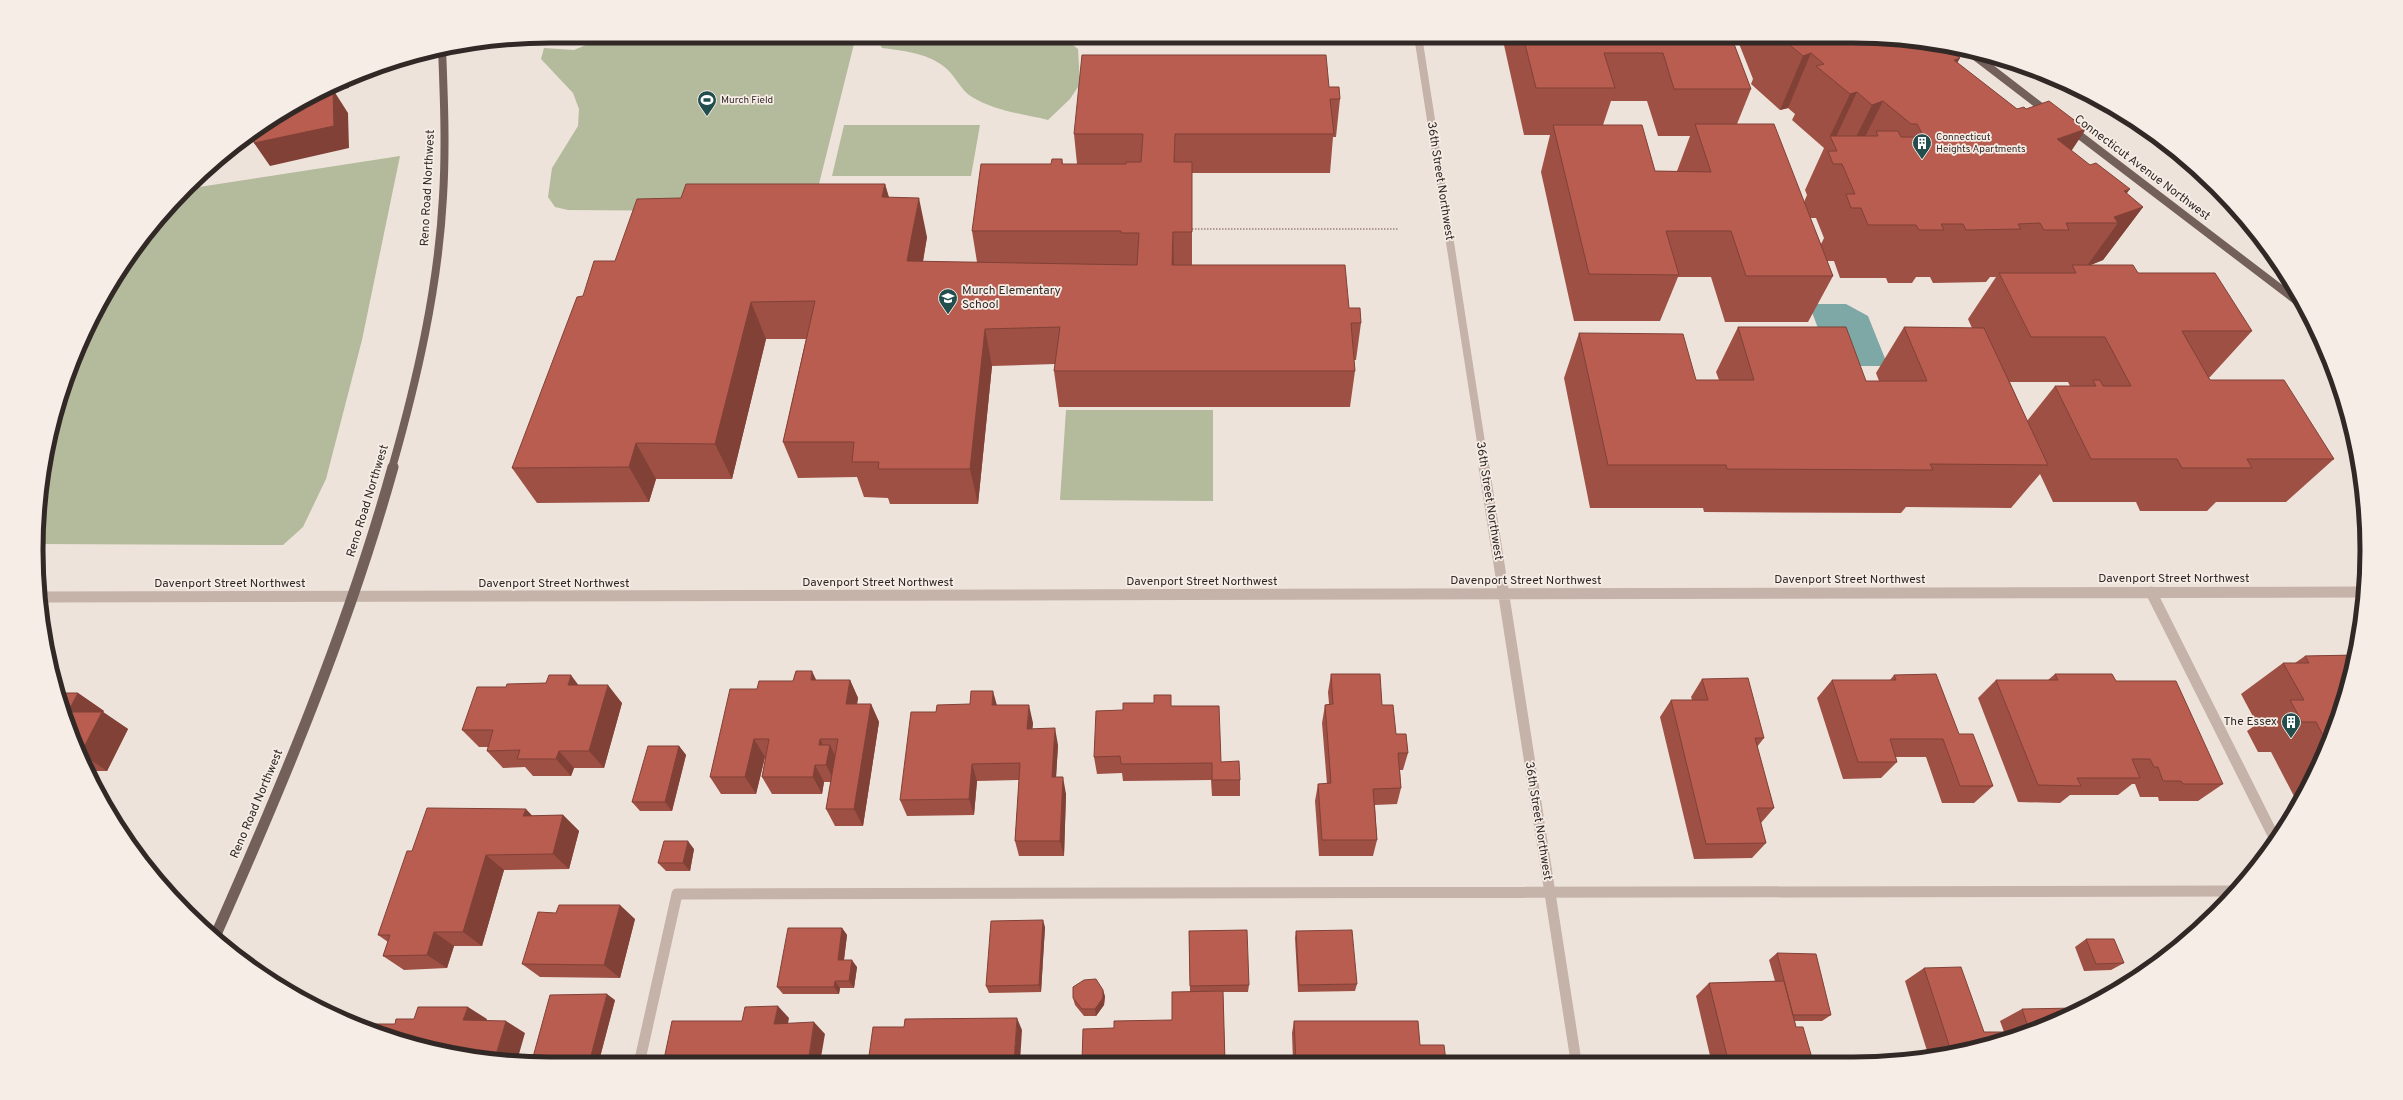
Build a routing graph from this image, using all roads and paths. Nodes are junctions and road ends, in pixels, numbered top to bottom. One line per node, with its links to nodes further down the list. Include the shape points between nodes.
1 (1419, 43): 9 (street, 36th Street Northwest)
2 (442, 55): 11 (main road, Reno Road Northwest, via 445,161 442,216 431,305 407,422 371,543)
3 (1979, 59): 6 (main road, Connecticut Avenue Northwest)
4 (1192, 229): 5 (path)
5 (1398, 229)
6 (2292, 298)
7 (2150, 592): 8 (street, Davenport Street Northwest); 9 (street, Davenport Street Northwest); 12 (street)
8 (2358, 592)
9 (1503, 594): 11 (street, Davenport Street Northwest); 14 (street, 36th Street Northwest)
10 (45, 597): 11 (street, Davenport Street Northwest)
11 (351, 597): 15 (main road, Reno Road Northwest, via 288,765)
12 (2273, 835)
13 (2228, 891): 14 (street)
14 (1550, 892): 16 (street, via 677,894); 17 (street, 36th Street Northwest)
15 (217, 932)
16 (641, 1057)
17 (1575, 1057)

